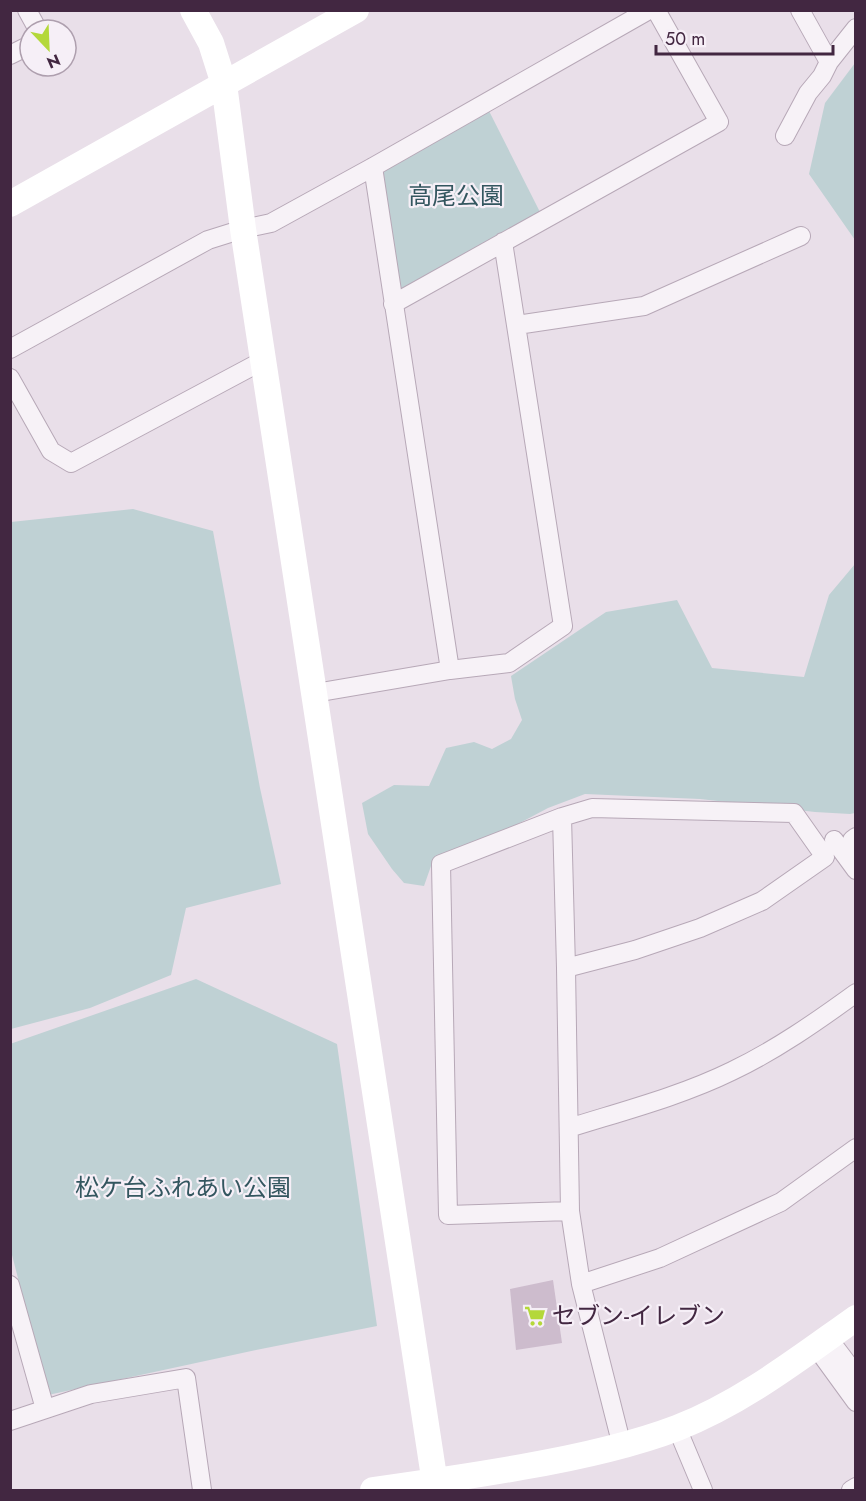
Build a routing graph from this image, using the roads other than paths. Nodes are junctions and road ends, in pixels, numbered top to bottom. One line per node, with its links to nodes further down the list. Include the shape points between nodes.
1 (194, 10): 8 (street, via 211,43)
2 (356, 10): 8 (street)
3 (649, 10): 10 (street)
4 (657, 10): 14 (street, via 719,122)
5 (800, 10): 7 (street)
6 (855, 28): 7 (street)
7 (830, 62): 9 (street)
8 (224, 84): 11 (street); 12 (street)
9 (785, 136)
10 (373, 167): 12 (street, via 270,223); 15 (street)
11 (10, 204)
12 (243, 229): 17 (street, via 208,240); 18 (street)
13 (801, 236): 16 (street, via 644,306)
14 (503, 242): 15 (street); 16 (street)
15 (393, 304): 20 (street)
16 (517, 324): 20 (street, via 563,626 509,663)
17 (10, 349)
18 (264, 360): 19 (street, via 70,463 51,451); 21 (street)
19 (10, 378)
20 (450, 670): 21 (street)
21 (315, 693): 42 (street)
22 (562, 817): 27 (street); 27 (street, via 592,808 794,813 825,857 762,901 700,928); 31 (street, via 441,864 441,899 448,1215)
23 (855, 837): 25 (street)
24 (834, 840): 26 (street)
25 (855, 844)
26 (855, 870)
27 (566, 968): 29 (street)
28 (855, 993): 29 (street, via 801,1032 732,1071 666,1098)
29 (568, 1128): 31 (street)
30 (855, 1148): 32 (street, via 781,1202 660,1258)
31 (570, 1211): 32 (street)
32 (581, 1284): 41 (street)
33 (10, 1285): 38 (street)
34 (855, 1318): 35 (street)
35 (822, 1342): 36 (street); 37 (street); 40 (street, via 766,1382)
36 (855, 1375)
37 (855, 1402)
38 (45, 1408): 39 (street); 44 (street, via 91,1394 186,1378)
39 (10, 1421)
40 (677, 1428): 41 (street); 46 (street)
41 (622, 1446): 42 (street)
42 (436, 1486): 45 (street)
43 (855, 1487): 47 (street)
44 (202, 1491)
45 (373, 1491)
46 (703, 1491)
47 (851, 1491)

